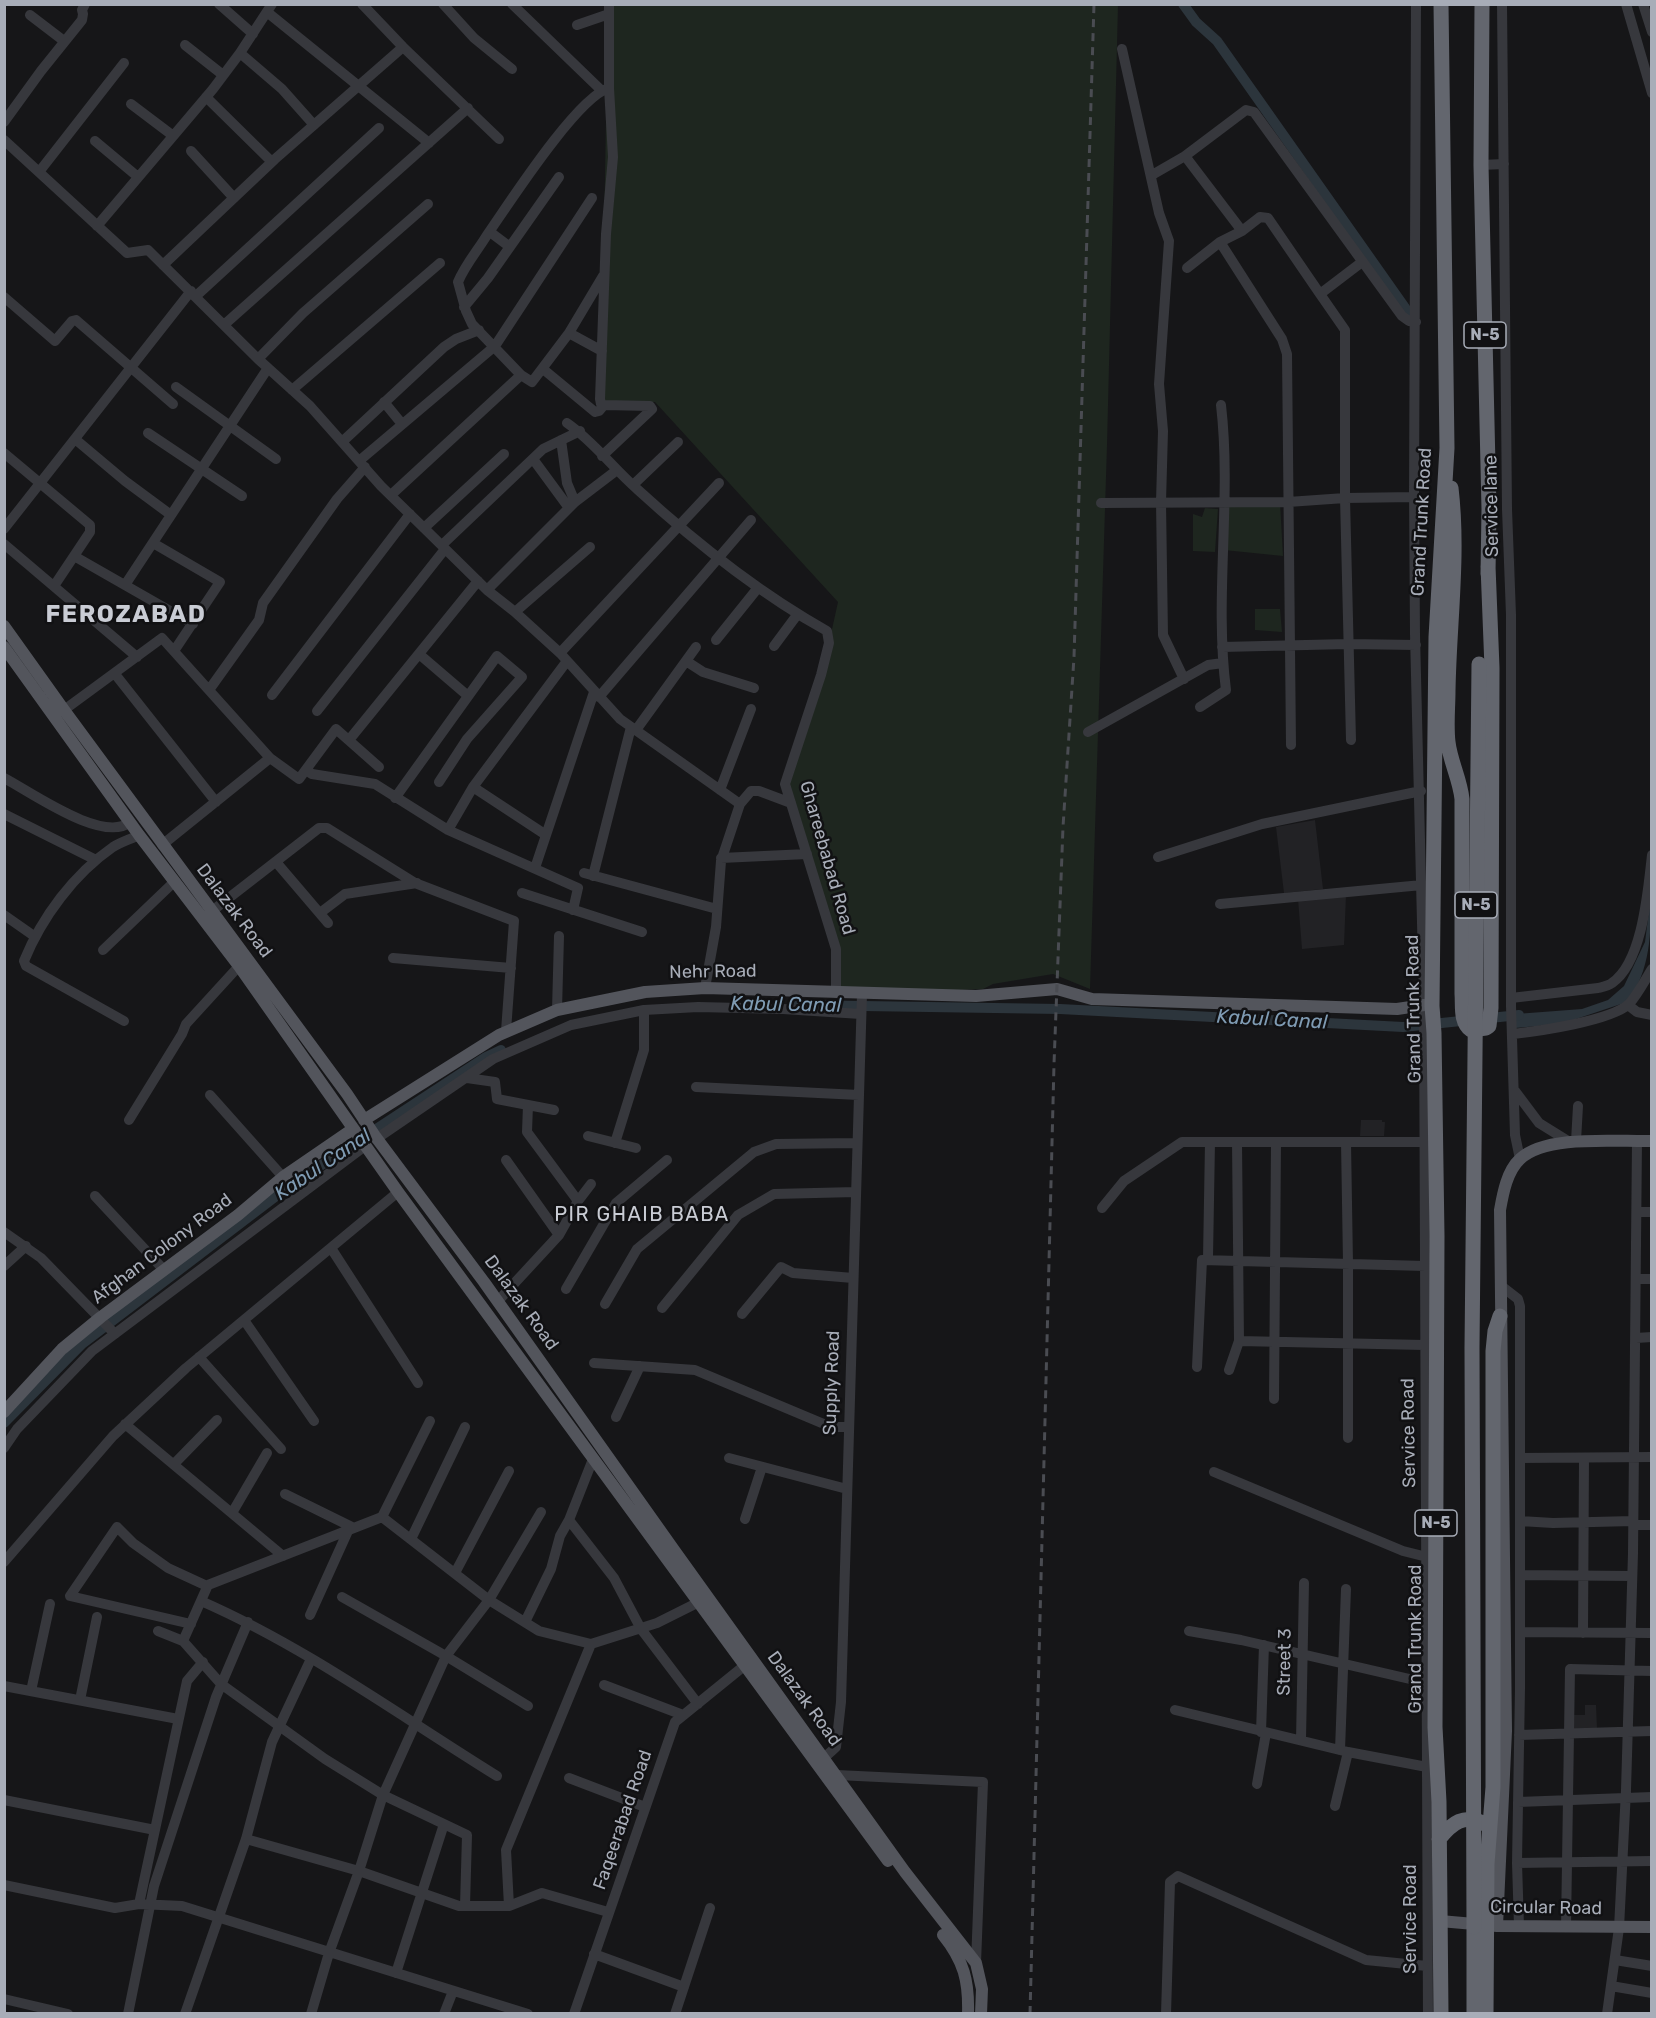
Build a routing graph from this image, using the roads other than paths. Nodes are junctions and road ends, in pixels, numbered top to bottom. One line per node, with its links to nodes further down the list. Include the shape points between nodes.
1 (219, 4): 17 (street)
2 (362, 4): 20 (street)
3 (443, 4): 24 (street, via 474,38)
4 (512, 4): 27 (street)
5 (1416, 4): 66 (street)
6 (1442, 4): 92 (highway, Grand Trunk Road / N-5)
7 (1482, 4): 44 (highway, N-5)
8 (1502, 4): 43 (street, Service lane)
9 (1626, 4): 28 (street)
10 (1643, 4): 16 (street)
11 (80, 6): 18 (street, via 82,20)
12 (270, 8): 17 (street); 26 (street)
13 (609, 9): 15 (street); 27 (street)
14 (30, 15): 18 (street)
15 (577, 25)
16 (1652, 32)
17 (252, 34): 22 (street)
18 (64, 41): 32 (street)
19 (185, 45): 25 (street)
20 (403, 47): 26 (street); 31 (street)
21 (1122, 49): 46 (street)
22 (240, 53): 25 (street); 33 (street, via 282,89)
23 (124, 63): 45 (street)
24 (512, 69)
25 (223, 75): 29 (street)
26 (359, 85): 33 (street); 39 (street)
27 (605, 89): 54 (street, via 592,97 552,143); 61 (street, via 613,158)
28 (1652, 93)
29 (206, 97): 35 (street); 42 (street)
30 (130, 104): 35 (street)
31 (468, 108): 36 (street); 39 (street)
32 (4, 122)
33 (314, 125): 42 (street)
34 (379, 128): 62 (street)
35 (171, 135): 47 (street)
36 (499, 139)
37 (4, 140): 45 (street)
38 (95, 141): 47 (street)
39 (429, 143): 67 (street)
40 (191, 151): 49 (street)
41 (1185, 156): 46 (street); 53 (street); 57 (street, via 1246,110 1254,112)
42 (272, 162): 49 (street)
43 (1504, 164): 44 (street); 114 (street, Service lane)
44 (1481, 165): 113 (highway, N-5)
45 (39, 172): 52 (street)
46 (1152, 175): 109 (street, via 1169,241 1159,384 1163,431)
47 (138, 177): 52 (street)
48 (559, 177): 56 (street)
49 (234, 198): 59 (street)
50 (592, 198): 70 (street)
51 (428, 204): 72 (street, via 303,313)
52 (97, 226): 59 (street, via 127,253 148,250)
53 (1242, 231): 55 (street); 63 (street, via 1260,217 1268,219)
54 (490, 232): 56 (street); 65 (street, via 458,282)
55 (1220, 242): 60 (street); 110 (street, via 1282,339 1287,354)
56 (510, 247): 65 (street)
57 (1362, 262): 63 (street); 66 (street, via 1402,316)
58 (440, 263): 78 (street)
59 (163, 265): 62 (street)
60 (1187, 268)
61 (605, 273): 69 (street); 71 (street)
62 (193, 293): 67 (street); 73 (street)
63 (1320, 294): 106 (street, via 1344,330)
64 (4, 297): 73 (street, via 55,341 76,320)
65 (464, 307): 68 (street)
66 (1416, 322): 107 (street)
67 (225, 324): 72 (street)
68 (479, 330): 70 (street); 79 (street, via 444,347)
69 (569, 333): 71 (street); 75 (street)
70 (495, 346): 76 (street); 84 (street)
71 (602, 351): 81 (street, via 600,399)
72 (258, 359): 74 (street)
73 (130, 368): 80 (street); 88 (street)
74 (268, 368): 78 (street); 85 (street)
75 (543, 369): 76 (street, via 532,382); 81 (street, via 595,412)
76 (521, 375): 104 (street)
77 (176, 387): 85 (street)
78 (292, 390): 90 (street)
79 (384, 402): 84 (street); 90 (street)
80 (173, 404)
81 (604, 405): 95 (street, via 650,406 652,410)
82 (1221, 405): 108 (street)
83 (567, 423): 86 (street)
84 (402, 424): 98 (street)
85 (230, 426): 96 (street); 99 (street)
86 (580, 431): 89 (street); 95 (street)
87 (148, 433): 99 (street)
88 (75, 439): 102 (street); 116 (street)
89 (561, 440): 97 (street); 112 (street)
90 (342, 442): 98 (street)
91 (678, 442): 103 (street)
92 (1447, 448): 154 (highway, Grand Trunk Road / N-5); 210 (highway, via 1454,513 1448,742 1462,800 1462,994 1465,1024 1471,1030 1486,1028 1491,1020)
93 (4, 453): 102 (street)
94 (504, 454): 119 (street)
95 (602, 456): 100 (street)
96 (276, 459)
97 (533, 459): 112 (street); 123 (street)
98 (362, 464): 104 (street); 156 (street, via 263,603 258,620)
99 (201, 469): 105 (street); 116 (street)
100 (617, 470): 103 (street); 112 (street)
101 (719, 483): 118 (street)
102 (40, 484): 120 (street); 125 (street, via 91,528)
103 (633, 485): 118 (street)
104 (391, 495): 115 (street)
105 (242, 496)
106 (1345, 498): 107 (street); 110 (street); 138 (street)
107 (1415, 498): 139 (street)
108 (1224, 501): 109 (street); 110 (street); 144 (street)
109 (1161, 502): 111 (street); 153 (street, via 1163,635)
110 (1288, 502): 141 (street)
111 (1101, 503)
112 (572, 505): 132 (street)
113 (1489, 509): 114 (street); 127 (highway, N-5)
114 (1507, 509): 187 (street, Service lane)
115 (410, 514): 119 (street); 157 (street)
116 (171, 515): 121 (street)
117 (751, 520): 126 (street)
118 (678, 526): 126 (street); 148 (street)
119 (424, 528): 123 (street)
120 (4, 529)
121 (153, 543): 129 (street); 135 (street, via 220,582)
122 (4, 544): 130 (street)
123 (444, 547): 128 (street); 163 (street)
124 (590, 547): 133 (street)
125 (74, 556): 129 (street); 130 (street)
126 (717, 558): 131 (street); 158 (street)
127 (1488, 566): 186 (highway); 466 (highway, N-5, bridge, via 1479,664 1472,1324)
128 (478, 581): 132 (street); 146 (street)
129 (125, 585): 135 (street)
130 (54, 586): 147 (street)
131 (757, 588): 134 (street); 137 (street)
132 (487, 590): 133 (street)
133 (516, 612): 148 (street)
134 (797, 615): 140 (street); 179 (street, Ghareebabad Road, via 827,631 829,643 785,784)
135 (193, 624): 145 (street)
136 (4, 626): 162 (main road, Dalazak Road)
137 (716, 640)
138 (1348, 644): 139 (street); 141 (street); 167 (street)
139 (1416, 645): 152 (street)
140 (774, 646)
141 (1289, 646): 144 (street); 168 (street)
142 (4, 647): 182 (main road, Dalazak Road)
143 (696, 647): 149 (street)
144 (1222, 647): 150 (street)
145 (174, 651): 147 (street, via 162,638); 156 (street)
146 (419, 654): 159 (street); 166 (street)
147 (137, 657): 151 (street)
148 (563, 657): 158 (street); 174 (street)
149 (686, 661): 155 (street, via 703,672); 164 (street)
150 (1223, 663): 153 (street, via 1208,665); 160 (street, via 1226,690)
151 (115, 674): 162 (street); 178 (street)
152 (1417, 678): 154 (street); 176 (street)
153 (1184, 679): 165 (street)
154 (1435, 679): 222 (highway, Grand Trunk Road / N-5)
155 (754, 688)
156 (209, 690): 169 (street)
157 (272, 695)
158 (596, 695): 164 (street); 185 (street)
159 (468, 696): 173 (street, via 497,656 522,677 467,739); 177 (street)
160 (1200, 707)
161 (751, 709): 175 (street)
162 (64, 710): 188 (main road, Dalazak Road)
163 (317, 711)
164 (633, 728): 175 (street); 201 (street, via 588,875)
165 (1088, 732)
166 (349, 740): 170 (street); 171 (street, via 336,729)
167 (1351, 740)
168 (1291, 745)
169 (270, 758): 171 (street, via 299,779); 178 (street)
170 (379, 766)
171 (306, 770): 177 (street, via 375,784)
172 (4, 778): 182 (street, via 78,820 112,827 124,827)
173 (439, 782)
174 (473, 787): 183 (street); 185 (street)
175 (720, 790): 180 (street)
176 (1420, 791): 191 (street, via 1262,824); 198 (street)
177 (395, 798): 183 (street)
178 (216, 802): 188 (street)
179 (791, 803): 180 (street, via 751,791); 189 (street, Ghareebabad Road)
180 (740, 804): 192 (street)
181 (4, 814): 193 (street)
182 (130, 822): 184 (main road, Dalazak Road)
183 (448, 830): 195 (street)
184 (139, 835): 193 (street); 196 (main road, Dalazak Road)
185 (546, 835): 195 (street)
186 (1491, 837): 187 (street); 210 (highway)
187 (1511, 837): 211 (street, Service lane)
188 (162, 844): 203 (main road, Dalazak Road)
189 (807, 854): 192 (street); 218 (street, Ghareebabad Road, via 837,949)
190 (1652, 855): 220 (street, via 1639,936 1625,969 1612,983)
191 (1158, 857)
192 (721, 858): 201 (street)
193 (96, 860): 208 (street)
194 (276, 862): 197 (street, via 319,828 327,828); 203 (street); 204 (street)
195 (535, 868): 202 (street, via 578,888)
196 (174, 882): 212 (street); 214 (main road, Dalazak Road)
197 (417, 883): 204 (street, via 345,894); 215 (street, via 514,921)
198 (1422, 885): 200 (street); 222 (street)
199 (522, 893): 202 (street)
200 (1220, 904)
201 (717, 909): 217 (street)
202 (573, 910): 207 (street)
203 (212, 911): 240 (main road, Dalazak Road)
204 (320, 913): 206 (street)
205 (6, 920): 208 (street)
206 (328, 923)
207 (642, 932)
208 (34, 936): 227 (street, via 24,961 26,966)
209 (559, 936): 223 (street)
210 (1491, 939): 211 (street)
211 (1511, 939): 220 (street, Service lane)
212 (103, 950)
213 (393, 958): 215 (street)
214 (239, 966): 239 (street, via 186,1024); 241 (main road, Dalazak Road)
215 (511, 968): 229 (street)
216 (1652, 969): 221 (street)
217 (705, 988): 218 (main road, Nehr Road); 223 (main road, Nehr Road, via 645,992)
218 (836, 993): 219 (main road, Nehr Road)
219 (862, 994): 222 (main road, Nehr Road, via 976,996 1063,989 1092,999); 225 (street, Supply Road)
220 (1511, 1002): 228 (street, Service lane)
221 (1628, 1005): 226 (street); 228 (street, via 1602,1017 1566,1026)
222 (1427, 1009): 230 (highway, Grand Trunk Road / N-5)
223 (557, 1010): 229 (main road, Nehr Road)
224 (644, 1010): 225 (street, via 708,1007); 231 (street, via 571,1025 494,1059); 251 (street, via 644,1050)
225 (861, 1014): 235 (street, Supply Road)
226 (1652, 1015)
227 (124, 1022)
228 (1512, 1031): 233 (street, Service lane)
229 (506, 1032): 240 (main road, Nehr Road)
230 (1429, 1033): 250 (street, Service Road); 413 (highway, Grand Trunk Road / N-5, via 1437,1236 1435,1727)
231 (467, 1078): 236 (street, via 495,1082 497,1099); 243 (street)
232 (696, 1088): 235 (street)
233 (1515, 1091): 244 (street, via 1539,1123); 256 (street, Service lane, via 1515,1135)
234 (210, 1095): 259 (street)
235 (859, 1095): 252 (street, Supply Road)
236 (528, 1105): 238 (street); 264 (street, via 527,1131)
237 (1578, 1106): 244 (street)
238 (554, 1110)
239 (129, 1120)
240 (365, 1122): 243 (main road, Dalazak Road)
241 (355, 1131): 254 (main road, Dalazak Road); 259 (main road, Afghan Colony Road)
242 (588, 1136): 251 (street)
243 (376, 1137): 284 (main road, Dalazak Road)
244 (1572, 1141): 245 (main road); 256 (main road)
245 (1637, 1141): 246 (main road); 266 (street)
246 (1652, 1141)
247 (1210, 1142): 248 (street); 265 (street, via 1182,1142 1124,1181); 272 (street)
248 (1237, 1142): 249 (street); 273 (street)
249 (1276, 1142): 253 (street); 274 (street)
250 (1424, 1142): 253 (street); 277 (street, Service Road)
251 (615, 1143): 255 (street)
252 (857, 1143): 262 (street, Supply Road); 285 (street, via 776,1144 754,1152 637,1249)
253 (1346, 1143): 275 (street)
254 (365, 1145): 261 (main road, Dalazak Road); 291 (street)
255 (636, 1148)
256 (1520, 1159): 282 (main road, via 1507,1181 1500,1210)
257 (506, 1160): 269 (street)
258 (667, 1161): 283 (street, via 616,1203)
259 (283, 1177): 278 (main road, Afghan Colony Road)
260 (591, 1184): 264 (street)
261 (399, 1192): 271 (street); 323 (main road, Dalazak Road)
262 (856, 1192): 279 (street, Supply Road); 286 (street, via 774,1194 738,1215)
263 (95, 1196): 278 (street)
264 (578, 1201): 269 (street)
265 (1102, 1208)
266 (1637, 1212): 267 (street); 280 (street)
267 (1652, 1212)
268 (5, 1233): 270 (street)
269 (559, 1235): 284 (street)
270 (26, 1246): 276 (street); 289 (street)
271 (331, 1248): 290 (street); 303 (street)
272 (1208, 1258): 273 (street); 301 (street, via 1202,1260)
273 (1238, 1259): 274 (street); 294 (street)
274 (1275, 1261): 275 (street); 295 (street)
275 (1348, 1263): 277 (street); 296 (street)
276 (4, 1266)
277 (1425, 1266): 297 (street, Service Road)
278 (164, 1270): 289 (main road, Afghan Colony Road)
279 (853, 1278): 287 (street, via 793,1273 781,1267); 312 (street, Supply Road)
280 (1637, 1279): 281 (street); 293 (street)
281 (1652, 1279)
282 (1500, 1285): 288 (main road); 321 (street, via 1518,1299 1520,1306)
283 (566, 1289)
284 (498, 1301): 317 (main road, Dalazak Road)
285 (605, 1304)
286 (662, 1308)
287 (742, 1314)
288 (1500, 1316): 411 (highway, via 1493,1351); 436 (main road, via 1506,1731)
289 (101, 1317): 291 (street); 305 (main road, Afghan Colony Road, via 62,1349)
290 (244, 1320): 298 (street); 308 (street)
291 (115, 1334): 314 (street, via 92,1351)
292 (1652, 1337): 293 (street)
293 (1636, 1338): 318 (street)
294 (1239, 1341): 295 (street); 302 (street)
295 (1276, 1341): 296 (street); 304 (street)
296 (1348, 1343): 297 (street); 313 (street)
297 (1424, 1345): 342 (street, Service Road)
298 (199, 1357): 310 (street); 315 (street)
299 (594, 1363): 300 (street)
300 (640, 1366): 306 (street); 312 (street, via 695,1370 831,1427)
301 (1197, 1366)
302 (1229, 1370)
303 (418, 1383)
304 (1274, 1399)
305 (5, 1410)
306 (616, 1417)
307 (217, 1420): 324 (street)
308 (314, 1421)
309 (430, 1421): 332 (street)
310 (125, 1424): 324 (street); 343 (street)
311 (465, 1427): 340 (street)
312 (849, 1427): 328 (street, Supply Road)
313 (1347, 1438)
314 (4, 1448)
315 (281, 1449)
316 (267, 1453): 331 (street)
317 (607, 1454): 323 (main road); 358 (main road, Dalazak Road)
318 (1634, 1457): 319 (street); 322 (street); 337 (street)
319 (1652, 1457)
320 (729, 1458): 325 (street)
321 (1520, 1458): 322 (street); 335 (street)
322 (1584, 1458): 336 (street)
323 (594, 1461): 334 (street); 354 (main road, Dalazak Road)
324 (174, 1464): 331 (street)
325 (762, 1467): 328 (street); 333 (street)
326 (509, 1471): 344 (street)
327 (1214, 1472): 342 (street, via 1403,1551)
328 (847, 1489): 401 (street, Supply Road, via 841,1702 836,1747)
329 (285, 1494): 339 (street)
330 (541, 1512): 353 (street)
331 (232, 1513): 341 (street)
332 (382, 1517): 339 (street); 340 (street)
333 (745, 1519)
334 (569, 1520): 360 (street); 362 (street, via 614,1578)
335 (1520, 1521): 336 (street); 345 (street)
336 (1584, 1521): 337 (street); 346 (street)
337 (1633, 1523): 338 (street); 347 (street)
338 (1652, 1525)
339 (351, 1529): 341 (street); 356 (street)
340 (411, 1539): 344 (street)
341 (283, 1556): 349 (street)
342 (1427, 1557): 380 (street, Service Road)
343 (4, 1562)
344 (455, 1573): 353 (street)
345 (1520, 1575): 346 (street); 365 (street)
346 (1583, 1576): 347 (street); 366 (street)
347 (1632, 1576): 367 (street)
348 (1304, 1583): 372 (street, Street 3)
349 (207, 1586): 352 (street); 361 (street, via 168,1568 117,1527 70,1596)
350 (1346, 1589): 376 (street)
351 (342, 1597): 373 (street)
352 (201, 1600): 359 (street); 361 (street)
353 (489, 1600): 360 (street); 373 (street)
354 (697, 1603): 358 (main road, Dalazak Road); 362 (street)
355 (50, 1604): 385 (street)
356 (310, 1615)
357 (97, 1617): 386 (street)
358 (715, 1617): 377 (main road, Dalazak Road); 384 (main road, Dalazak Road)
359 (248, 1622): 374 (street); 381 (street)
360 (525, 1622): 370 (street, via 539,1631)
361 (191, 1624): 369 (street)
362 (640, 1629): 370 (street); 387 (street)
363 (158, 1631): 369 (street)
364 (1189, 1631): 371 (street)
365 (1520, 1632): 366 (street); 398 (street)
366 (1583, 1633): 367 (street)
367 (1629, 1633): 368 (street); 378 (street)
368 (1652, 1633)
369 (183, 1641): 375 (street)
370 (591, 1644): 431 (street, via 506,1850)
371 (1264, 1645): 372 (street); 396 (street)
372 (1302, 1654): 376 (street); 399 (street, Street 3)
373 (446, 1656): 388 (street); 392 (street)
374 (311, 1659): 392 (street); 393 (street)
375 (203, 1662): 381 (street); 391 (street, via 187,1681)
376 (1342, 1663): 380 (street); 400 (street)
377 (744, 1666): 384 (main road, Dalazak Road); 387 (street, Faqeerabad Road)
378 (1629, 1670): 379 (street); 394 (street); 397 (street, via 1570,1670)
379 (1652, 1671)
380 (1427, 1683): 402 (street, Service Road)
381 (221, 1684): 393 (street); 429 (street)
382 (604, 1685): 390 (street)
383 (4, 1686): 385 (street)
384 (766, 1686): 401 (main road, Dalazak Road)
385 (32, 1691): 386 (street)
386 (80, 1700): 391 (street)
387 (698, 1704): 390 (street, Faqeerabad Road)
388 (528, 1706)
389 (1175, 1710): 396 (street)
390 (683, 1715): 416 (street, Faqeerabad Road, via 675,1722)
391 (178, 1719): 418 (street)
392 (416, 1725): 403 (street); 407 (street)
393 (279, 1726): 407 (street); 420 (street)
394 (1627, 1731): 395 (street); 397 (street); 408 (street)
395 (1652, 1731)
396 (1264, 1732): 399 (street); 406 (street)
397 (1569, 1733): 398 (street); 412 (street)
398 (1519, 1735): 414 (street)
399 (1301, 1740): 400 (street)
400 (1344, 1751): 402 (street); 415 (street)
401 (820, 1761): 405 (main road, Dalazak Road)
402 (1427, 1767): 445 (street, Service Road)
403 (498, 1776)
404 (569, 1778): 416 (street)
405 (837, 1780): 444 (main road, Dalazak Road); 444 (street, via 983,1782); 461 (main road, Dalazak Road, via 953,1947 968,1987)
406 (1257, 1785)
407 (383, 1795): 417 (street); 426 (street)
408 (1626, 1797): 409 (street); 412 (street); 422 (street)
409 (1652, 1797)
410 (4, 1800): 418 (street)
411 (1492, 1800): 413 (highway, via 1486,1808 1469,1813); 419 (highway)
412 (1567, 1800): 414 (street); 424 (street)
413 (1439, 1802): 421 (highway, Grand Trunk Road / N-5)
414 (1518, 1802): 425 (street)
415 (1335, 1806)
416 (645, 1807): 433 (street, Faqeerabad Road)
417 (444, 1824): 428 (street); 430 (street, via 467,1835)
418 (155, 1830): 429 (street)
419 (1490, 1831): 421 (highway, via 1483,1822 1458,1821); 436 (highway)
420 (246, 1839): 426 (street); 434 (street)
421 (1439, 1839): 435 (highway, Grand Trunk Road / N-5)
422 (1623, 1861): 423 (street); 424 (street); 440 (street)
423 (1652, 1861)
424 (1568, 1862): 425 (street); 438 (street)
425 (1517, 1863): 437 (street)
426 (359, 1871): 428 (street); 441 (street)
427 (4, 1886): 429 (street, via 115,1908)
428 (423, 1893): 430 (street); 447 (street)
429 (144, 1904): 434 (street, via 182,1906); 454 (street)
430 (465, 1906): 431 (street)
431 (509, 1906): 433 (street, via 542,1893)
432 (710, 1908): 449 (street)
433 (609, 1912): 442 (street, Faqeerabad Road)
434 (218, 1918): 441 (street); 455 (street)
435 (1440, 1921): 436 (main road, Circular Road); 465 (highway, Grand Trunk Road / N-5)
436 (1492, 1926): 437 (main road, Circular Road); 467 (highway)
437 (1519, 1926): 438 (main road, Circular Road)
438 (1566, 1927): 440 (main road, Circular Road)
439 (1652, 1927): 440 (main road, Circular Road)
440 (1619, 1928): 443 (street)
441 (329, 1953): 447 (street); 456 (street)
442 (594, 1954): 449 (street); 459 (street, Faqeerabad Road)
443 (1615, 1960): 446 (street); 448 (street)
444 (976, 1963): 462 (main road, Dalazak Road, via 982,1989)
445 (1427, 1966): 463 (street, via 1366,1960 1178,1876 1170,1882); 464 (street, Service Road)
446 (1652, 1966)
447 (396, 1973): 450 (street)
448 (1611, 1986): 451 (street); 468 (street)
449 (684, 1987): 460 (street)
450 (453, 1990): 457 (street); 458 (street)
451 (1652, 1993)
452 (4, 1999): 453 (street)
453 (68, 2013)
454 (128, 2013)
455 (185, 2013)
456 (311, 2013)
457 (444, 2013)
458 (528, 2013)
459 (574, 2013)
460 (675, 2013)
461 (968, 2013)
462 (981, 2013)
463 (1166, 2013)
464 (1428, 2013)
465 (1441, 2013)
466 (1474, 2013)
467 (1486, 2013)
468 (1606, 2013)

